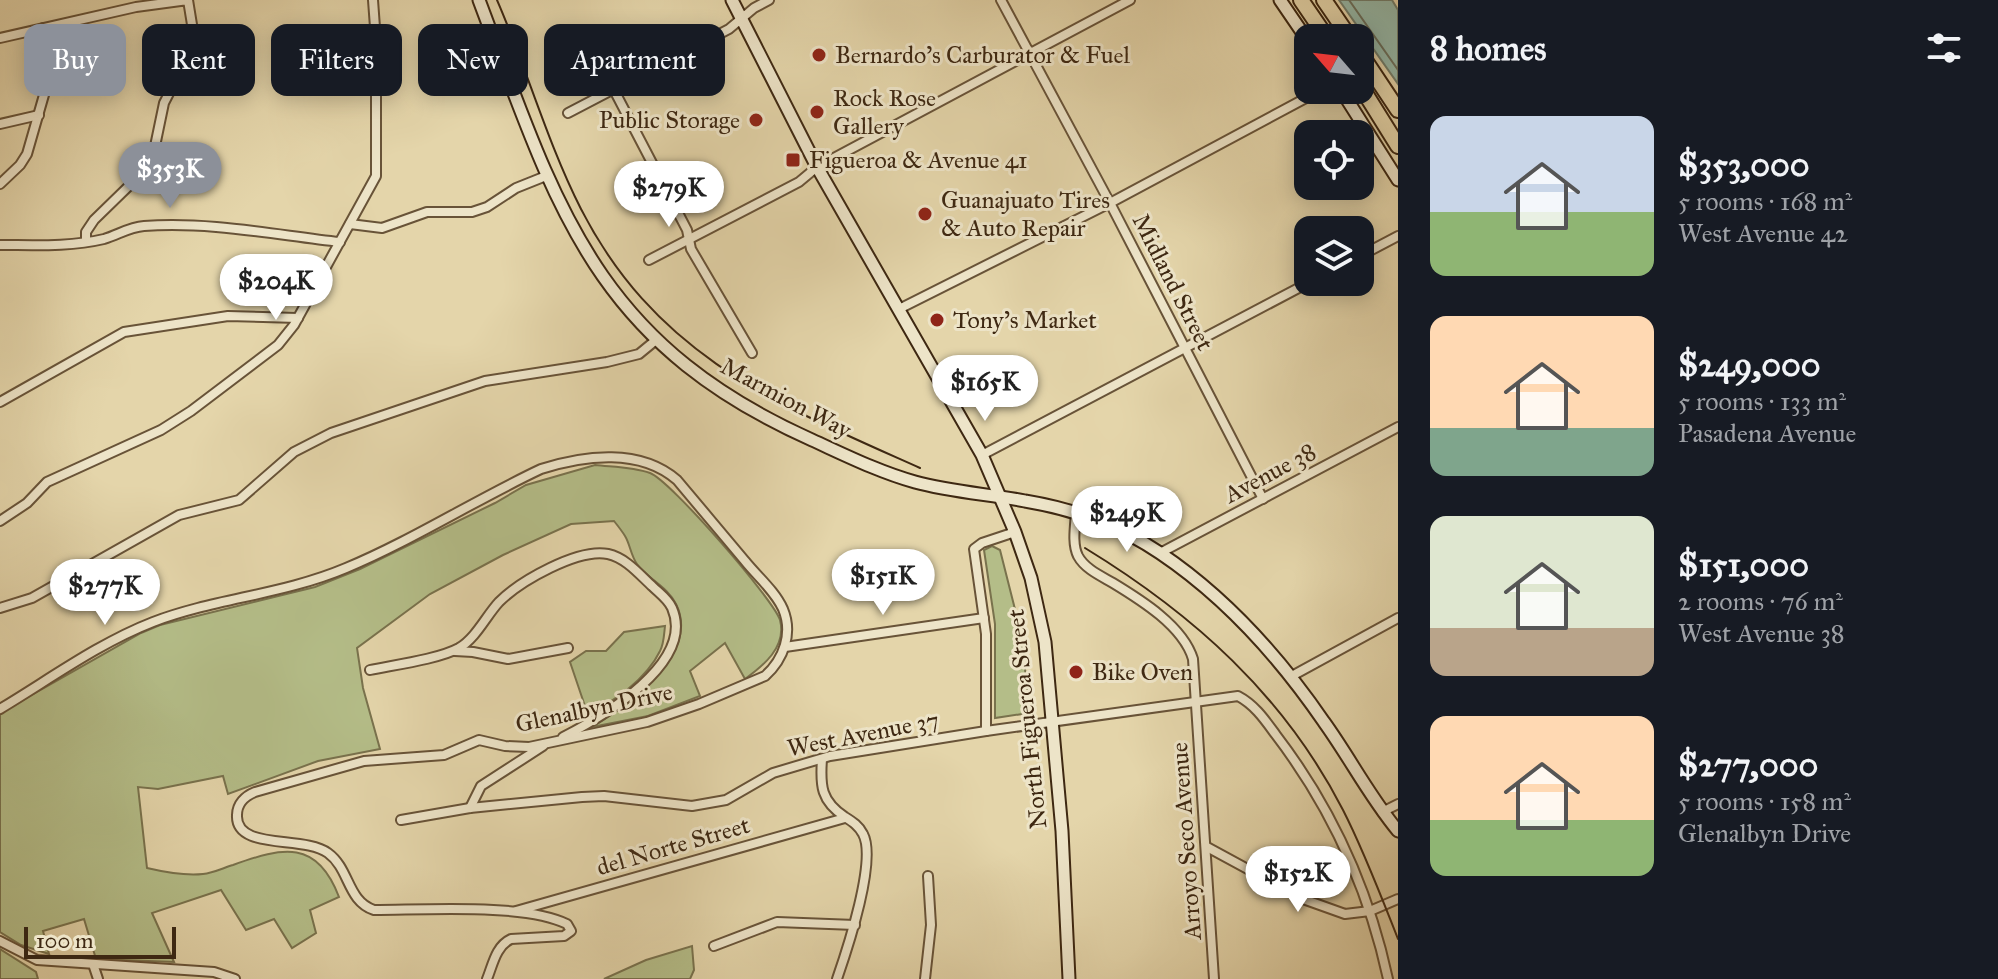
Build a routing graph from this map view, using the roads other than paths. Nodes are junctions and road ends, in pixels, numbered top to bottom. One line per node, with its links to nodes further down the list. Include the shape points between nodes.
1 (188, 0): 12 (street); 40 (street, via 195,43 164,103 154,151 133,182 94,220)
2 (373, 0): 37 (street, via 376,176)
3 (479, 0): 33 (main road, Marmion Way)
4 (732, 0): 11 (main road, North Figueroa Street)
5 (769, 0): 11 (street)
6 (1001, 0): 19 (street, Midland Street)
7 (1130, 0): 19 (street)
8 (1280, 0): 13 (main road)
9 (1301, 0): 14 (highway)
10 (1324, 0): 15 (highway)
11 (742, 18): 16 (street); 32 (main road, North Figueroa Street)
12 (61, 24)
13 (1296, 24)
14 (1317, 24)
15 (1340, 24)
16 (725, 31)
17 (24, 32): 18 (street)
18 (0, 38)
19 (1030, 53): 32 (street); 36 (street, Midland Street)
20 (1374, 74): 27 (highway)
21 (43, 96): 29 (street)
22 (602, 96): 28 (street)
23 (617, 96): 39 (street)
24 (1295, 104): 36 (street)
25 (1350, 104): 34 (main road)
26 (1372, 104): 31 (highway)
27 (1398, 110)
28 (568, 113)
29 (39, 115): 30 (street); 35 (street, via 27,154)
30 (0, 124)
31 (1398, 146)
32 (817, 167): 39 (street, via 799,182); 46 (main road, North Figueroa Street)
33 (546, 176): 37 (street, via 472,212 427,212 382,228); 48 (main road, Marmion Way, via 601,277)
34 (1398, 180)
35 (0, 184)
36 (1110, 203): 46 (street); 49 (street, Midland Street)
37 (350, 224): 41 (street)
38 (1398, 236): 43 (street)
39 (689, 239): 44 (street); 50 (street)
40 (86, 241): 41 (street, via 154,225); 42 (street)
41 (340, 242): 47 (street)
42 (0, 245)
43 (1374, 249)
44 (649, 260)
45 (1294, 290): 49 (street)
46 (899, 309): 53 (main road, North Figueroa Street)
47 (298, 318): 51 (street, via 228,316 124,332); 57 (street, via 278,345 191,411 47,482)
48 (656, 340): 54 (main road, Marmion Way, via 718,389 788,429 916,482); 60 (street, via 639,354 485,381 331,433 294,452 239,500 179,515 32,598)
49 (1185, 348): 53 (street); 55 (street, Midland Street)
50 (752, 353)
51 (0, 402)
52 (1398, 427): 55 (street, Avenue 38)
53 (982, 455): 54 (main road, North Figueroa Street)
54 (1002, 497): 56 (main road, Marmion Way); 58 (main road, North Figueroa Street)
55 (1263, 499): 59 (street, Avenue 38)
56 (1076, 513): 59 (main road, Marmion Way); 68 (street, via 1075,544 1083,563 1171,626 1190,649)
57 (0, 521)
58 (1015, 532): 61 (street, North Figueroa Street, via 974,549); 70 (main road, North Figueroa Street, via 1041,619)
59 (1160, 553): 67 (main road, Marmion Way, via 1228,610)
60 (0, 608)
61 (984, 618): 63 (street); 71 (street, North Figueroa Street)
62 (1398, 618): 67 (street)
63 (785, 647): 69 (street, via 786,622 777,600 677,480 651,463 581,459 541,469 344,569 138,628); 72 (street, Glenalbyn Drive, via 774,668 738,689 647,722)
64 (568, 648): 65 (street, via 508,659)
65 (451, 651): 66 (street); 72 (street, via 468,640 508,594 563,563 606,554 635,571 673,610 671,649 619,704)
66 (370, 670)
67 (1290, 677): 76 (main road, Marmion Way)
68 (1196, 701): 70 (street, West Avenue 37); 80 (street, Arroyo Seco Avenue); 83 (street, via 1238,696 1258,711 1328,818)
69 (0, 709)
70 (1051, 721): 71 (street, West Avenue 37); 94 (main road, North Figueroa Street)
71 (986, 731): 73 (street, West Avenue 37)
72 (550, 742): 75 (street, via 481,786); 84 (street, Glenalbyn Drive, via 517,747 479,740 444,755 346,765 255,792 238,807 237,822 252,838 300,842 328,853 366,907)
73 (822, 759): 75 (street, West Avenue 37, via 773,773 726,800 692,806 593,796); 77 (street, via 822,794)
74 (1398, 804): 76 (street)
75 (470, 808): 78 (street, West Avenue 37)
76 (1382, 812): 79 (main road, Marmion Way)
77 (845, 818): 84 (street, del Norte Street); 85 (street, via 861,830 867,846)
78 (401, 820)
79 (1398, 831)
80 (1207, 847): 83 (street, via 1303,899 1345,914); 95 (street, Arroyo Seco Avenue)
81 (928, 876): 93 (street, via 931,925)
82 (1398, 899): 83 (street)
83 (1370, 911): 96 (street)
84 (511, 913): 91 (street, Glenalbyn Drive, via 559,920 571,931 504,942)
85 (855, 925): 87 (street, via 777,922); 92 (street)
86 (0, 941): 88 (street, via 37,960)
87 (714, 946)
88 (93, 964): 89 (street); 90 (street, via 214,972)
89 (98, 979)
90 (235, 979)
91 (487, 979)
92 (837, 979)
93 (925, 979)
94 (1069, 979)
95 (1214, 979)
96 (1388, 979)

